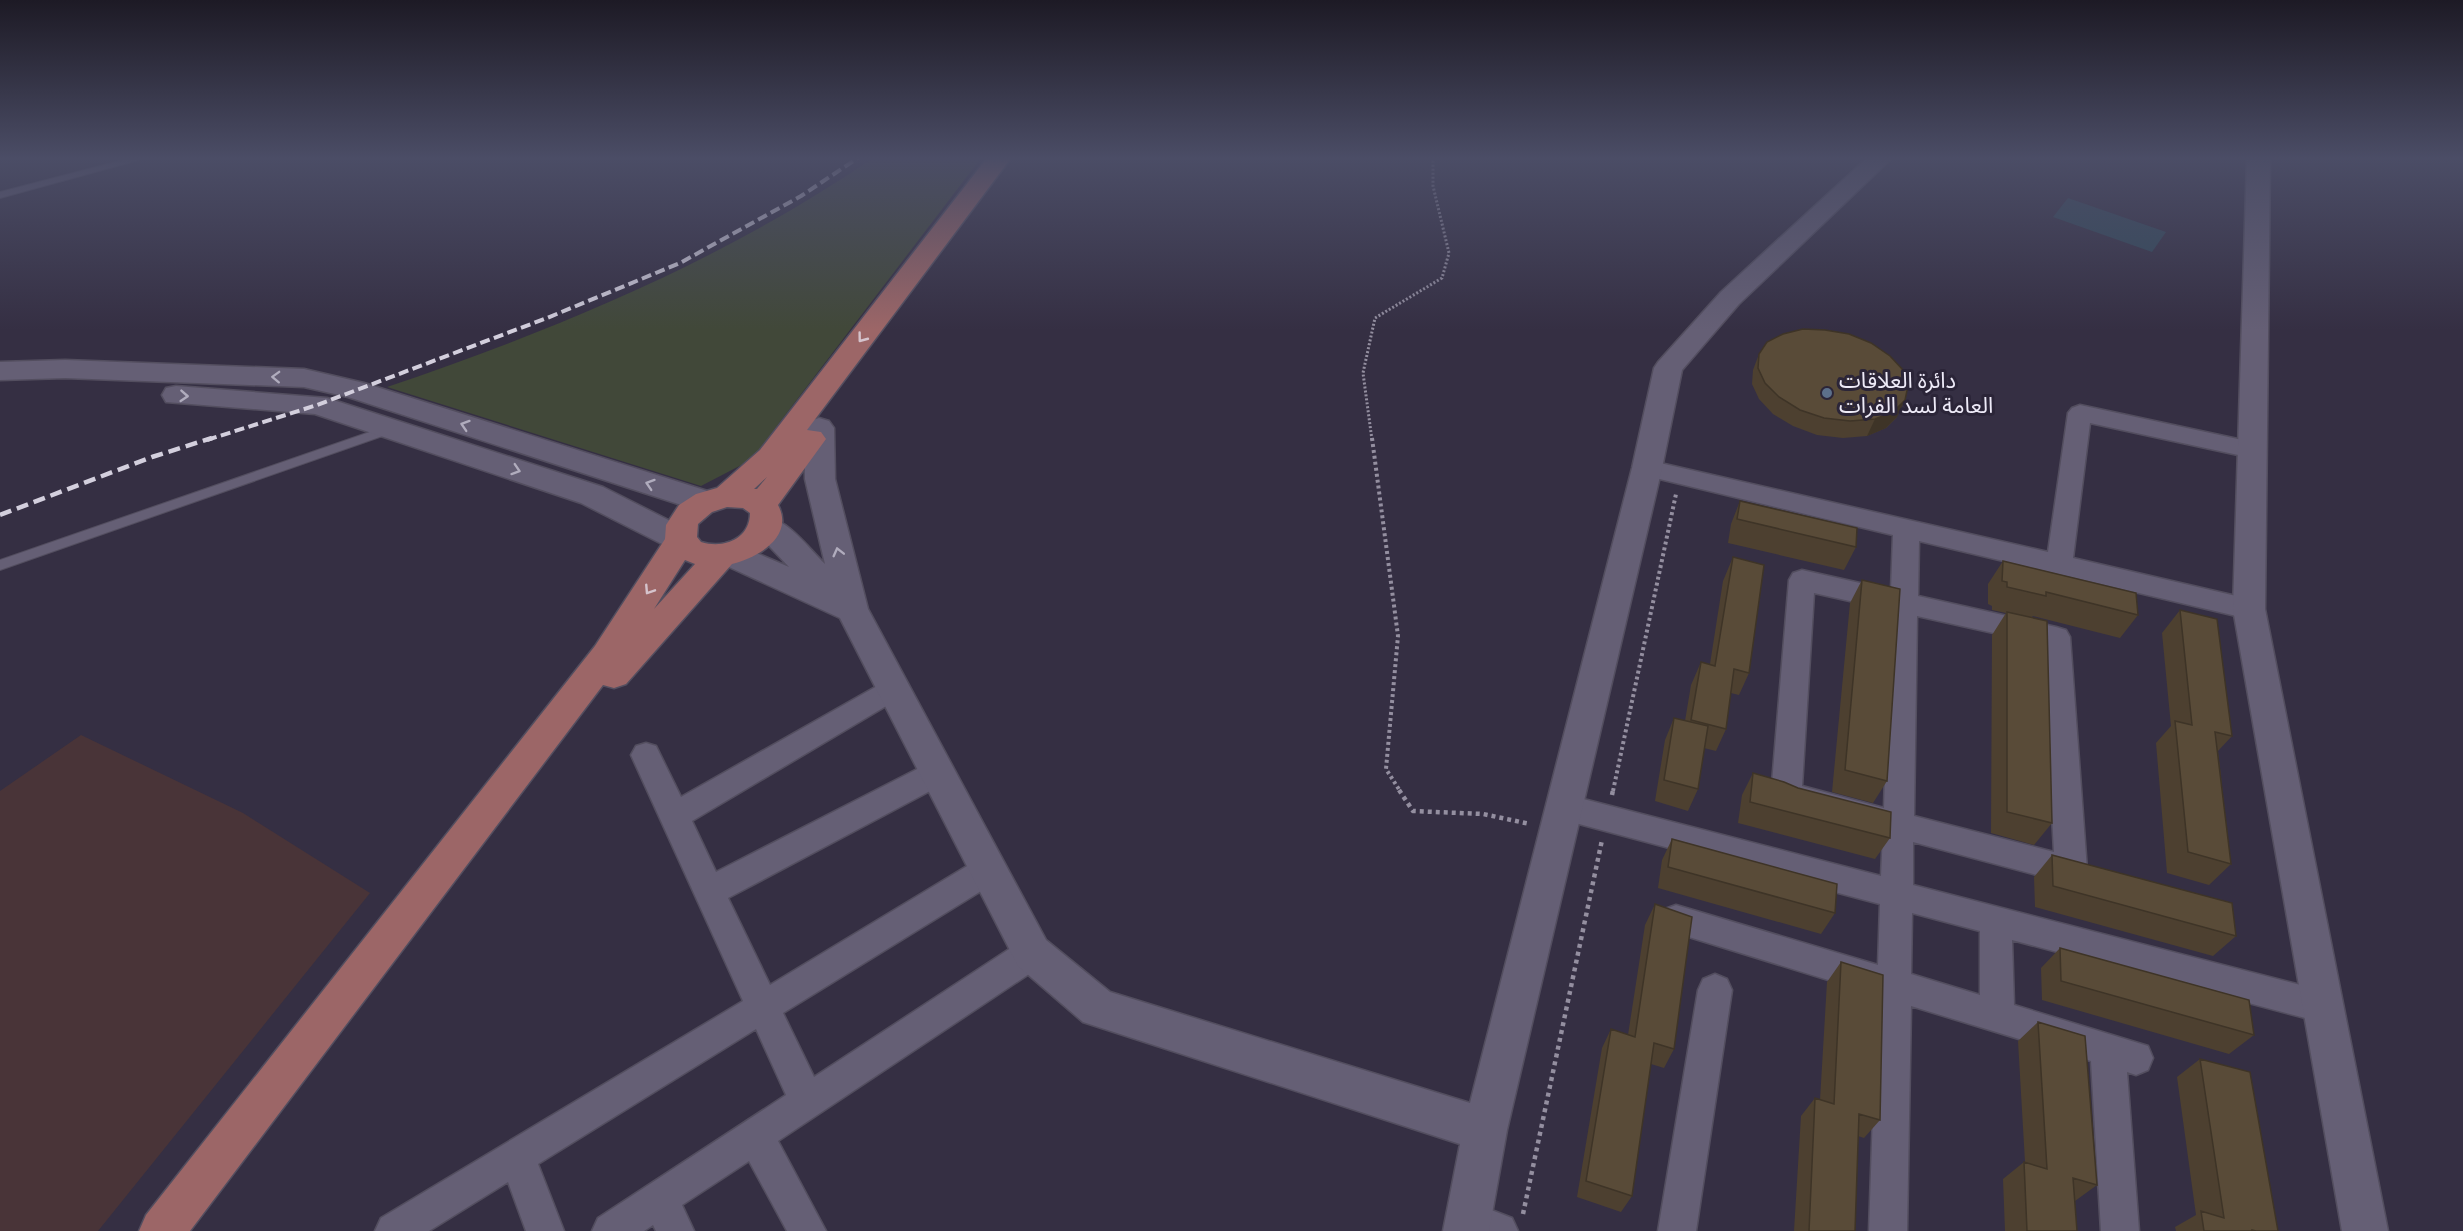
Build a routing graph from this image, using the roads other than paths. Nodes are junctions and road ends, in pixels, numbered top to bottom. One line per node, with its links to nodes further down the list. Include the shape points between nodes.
1 (955, 215): 11 (main road, one-way to 11, via 770,457)
2 (974, 215): 7 (main road)
3 (1818, 215): 10 (street, via 1730,297 1668,368)
4 (2258, 215): 9 (street)
5 (0, 371): 11 (street, one-way to 5, via 354,389 304,378 65,369)
6 (0, 388): 8 (street, one-way to 8, via 82,388 317,405)
7 (819, 428): 12 (main road); 19 (street, one-way to 7, via 820,479)
8 (390, 429): 14 (street, one-way to 14, via 592,495); 17 (lane)
9 (2252, 450): 16 (street, via 2080,412); 20 (street)
10 (1647, 468): 13 (street); 25 (street)
11 (717, 499): 12 (main road, via 750,498); 14 (main road, via 690,512 680,531)
12 (764, 516): 15 (main road, via 753,543); 19 (street)
13 (1906, 528): 16 (street); 18 (street)
14 (681, 540): 15 (main road, via 694,553); 44 (main road, one-way to 44, via 607,655)
15 (725, 555): 19 (street); 45 (main road, via 626,661)
16 (2059, 564): 20 (street)
17 (0, 565)
18 (1904, 602): 26 (street); 26 (street, via 1802,580 1786,795); 26 (street, via 2056,637 2071,870)
19 (852, 609): 21 (street)
20 (2249, 609): 36 (street)
21 (893, 688): 23 (street); 24 (street)
22 (646, 755): 24 (street)
23 (937, 773): 27 (street); 28 (street)
24 (674, 816): 28 (street)
25 (1561, 819): 29 (street, via 1607,818); 39 (street)
26 (1899, 824): 29 (street)
27 (988, 870): 32 (street); 35 (street)
28 (710, 892): 35 (street)
29 (1897, 895): 31 (street); 33 (street)
30 (1676, 919): 33 (street)
31 (1996, 921): 36 (street); 37 (street)
32 (1032, 953): 38 (street); 39 (street, via 1098,1008)
33 (1895, 985): 37 (street); 51 (street)
34 (1715, 990): 50 (street)
35 (762, 1006): 38 (street); 41 (street)
36 (2324, 1007): 53 (street)
37 (1997, 1016): 52 (street, via 2122,1054)
38 (807, 1102): 40 (street)
39 (1485, 1130): 43 (street)
40 (756, 1136): 42 (street); 49 (street)
41 (517, 1156): 46 (street); 47 (street)
42 (668, 1215): 48 (street)
43 (1489, 1225)
44 (162, 1231)
45 (187, 1231)
46 (394, 1231)
47 (545, 1231)
48 (611, 1231)
49 (807, 1231)
50 (1677, 1231)
51 (1888, 1231)
52 (2121, 1231)
53 (2365, 1231)

